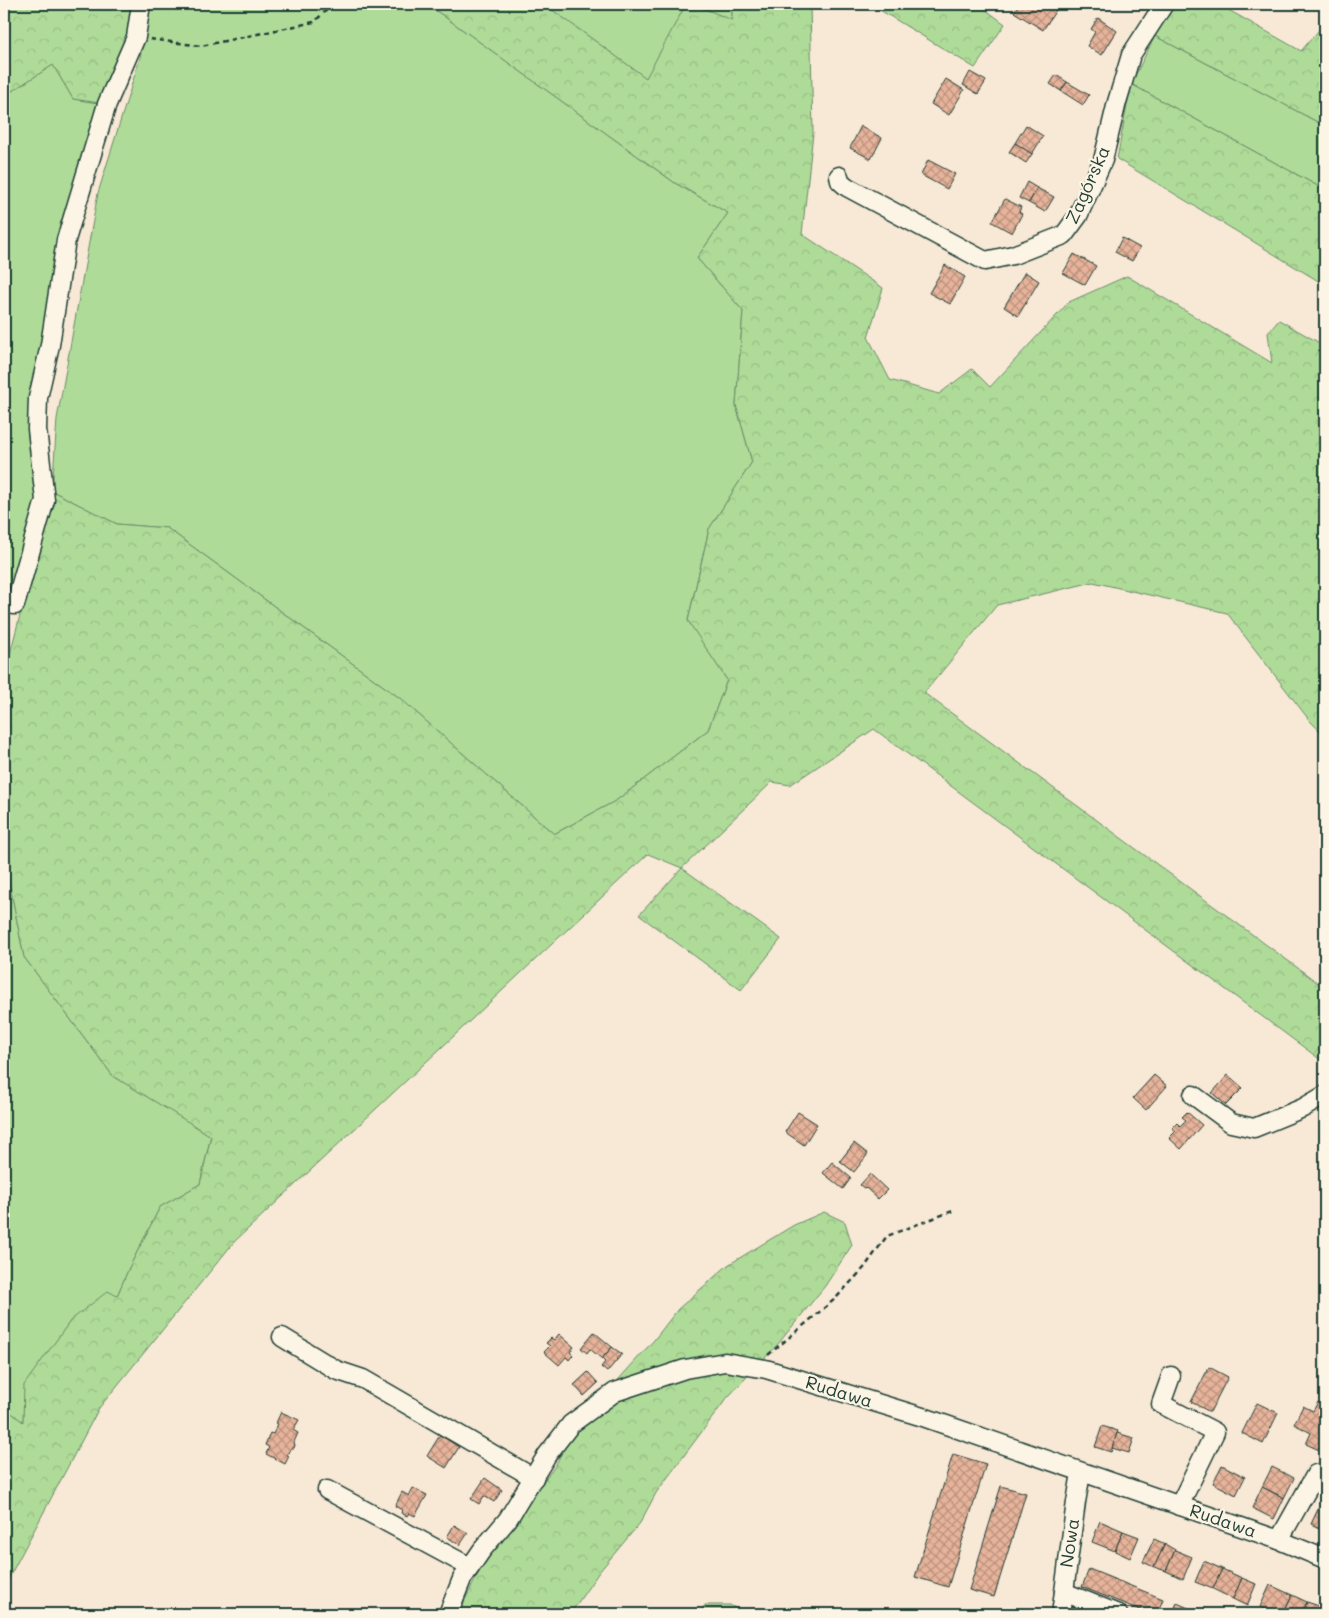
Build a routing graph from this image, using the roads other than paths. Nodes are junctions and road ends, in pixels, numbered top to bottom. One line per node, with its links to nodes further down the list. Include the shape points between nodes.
1 (141, 4): 4 (street, via 136,37 107,104 66,240 50,345 38,398 37,430 45,500 15,605)
2 (1164, 4): 3 (street, Zagórska, via 1131,55 1103,160 1078,216 1064,235 1013,255 985,261 847,187)
3 (839, 176)
4 (4, 604)
5 (1194, 1095): 6 (street, via 1231,1123 1254,1128 1303,1108)
6 (1325, 1095)
7 (282, 1337): 11 (street, via 336,1370 363,1379)
8 (1171, 1376): 13 (street, via 1161,1404 1215,1432)
9 (1081, 1473): 11 (street, Rudawa, via 926,1418 754,1367 725,1362 685,1369 615,1392 571,1424); 13 (street, Rudawa); 17 (street, Nowa)
10 (1316, 1474): 14 (street)
11 (534, 1478): 16 (street, Rudawa, via 508,1519)
12 (327, 1490): 16 (street)
13 (1179, 1506): 14 (street, Rudawa)
14 (1279, 1540): 15 (street, Rudawa)
15 (1325, 1559)
16 (470, 1567): 18 (street, Rudawa)
17 (1064, 1592): 19 (street, Nowa); 20 (street)
18 (448, 1614)
19 (1061, 1614)
20 (1118, 1614)

